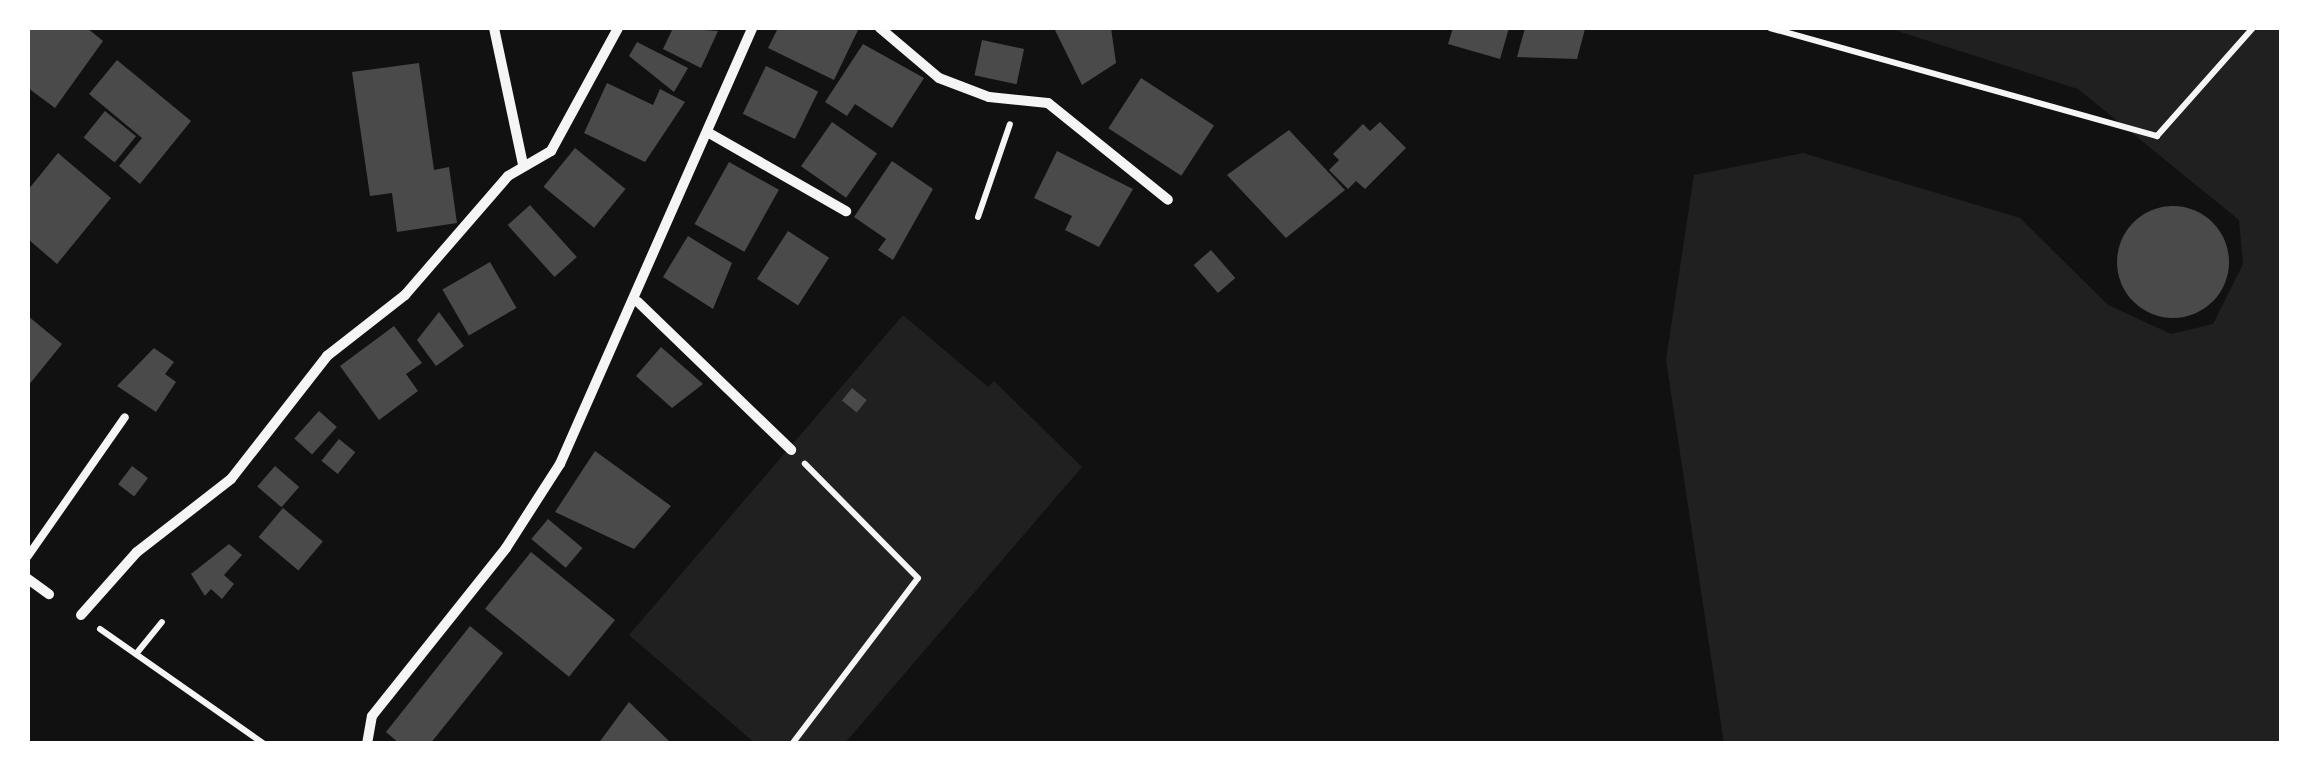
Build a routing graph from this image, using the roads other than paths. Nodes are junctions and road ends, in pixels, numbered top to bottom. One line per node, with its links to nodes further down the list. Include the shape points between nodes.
1 (494, 28): 6 (street)
2 (618, 28): 6 (street, via 552,151)
3 (752, 28): 5 (street)
4 (880, 28): 7 (street, via 939,78 1048,104)
5 (708, 133): 8 (street); 9 (street)
6 (523, 164): 15 (street, via 405,295 327,356 231,479 137,552)
7 (1168, 200)
8 (846, 211)
9 (638, 302): 11 (street); 16 (street, via 526,520 372,716)
10 (125, 416): 12 (lane)
11 (791, 450)
12 (28, 556)
13 (28, 579): 14 (street)
14 (50, 594)
15 (81, 615)
16 (367, 744)

